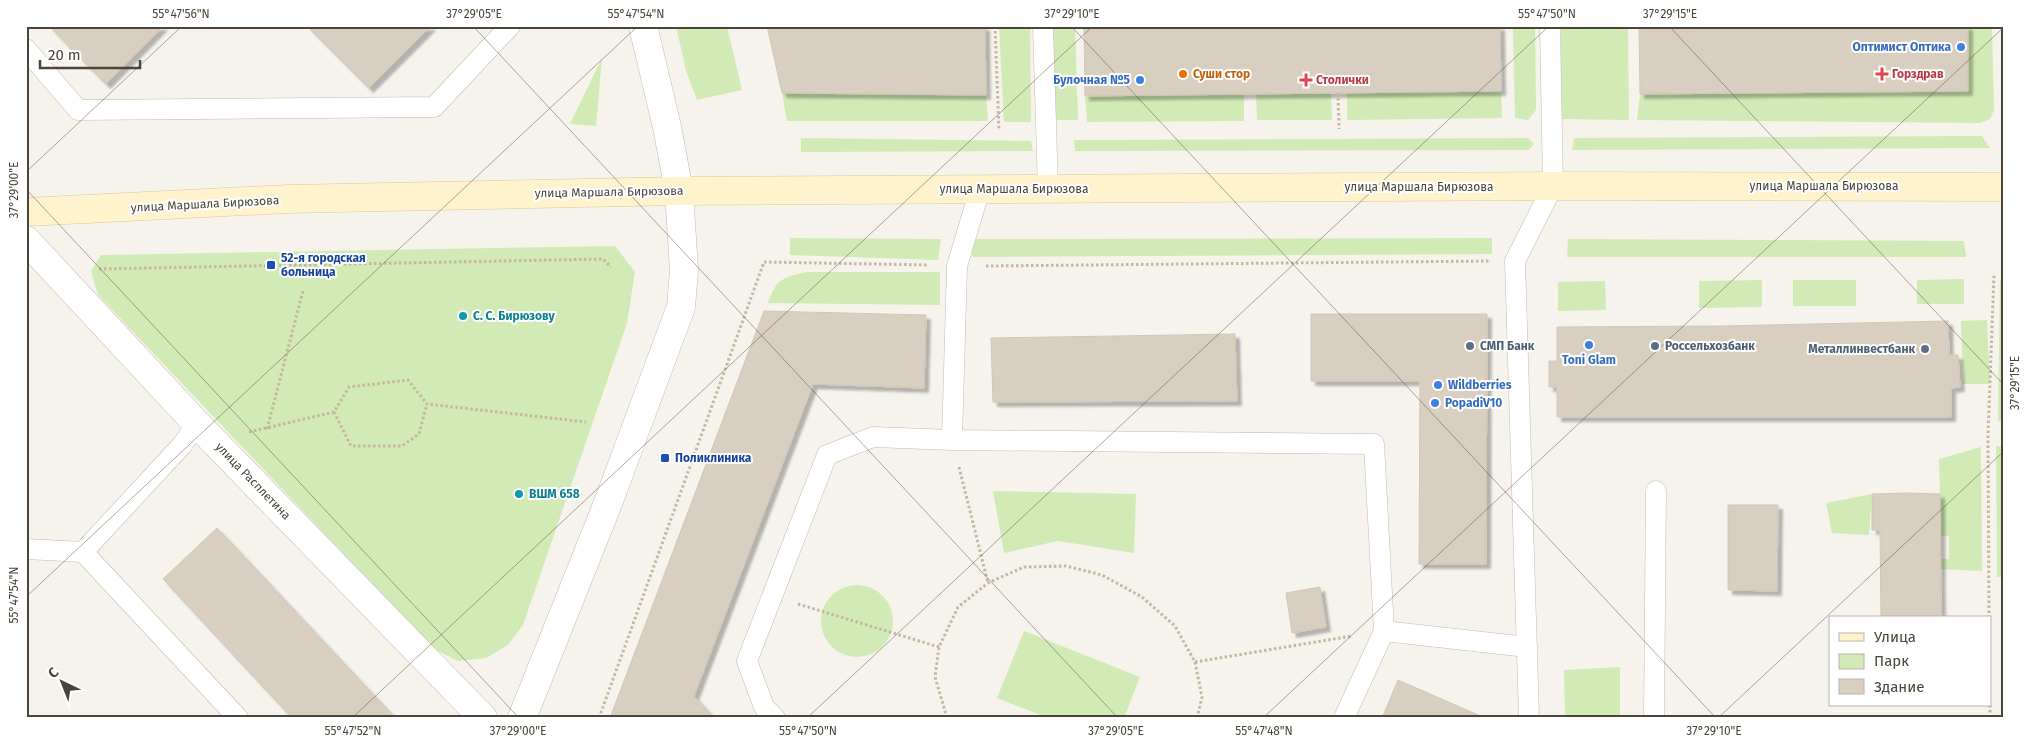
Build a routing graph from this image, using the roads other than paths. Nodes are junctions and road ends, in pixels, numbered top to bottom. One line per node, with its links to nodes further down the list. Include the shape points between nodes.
1 (510, 26): 5 (lane, via 434,107 78,110)
2 (643, 26): 10 (street)
3 (1043, 26): 9 (lane)
4 (1550, 26): 6 (lane)
5 (26, 49)
6 (1553, 186): 7 (main road, улица Маршала Бирюзова); 9 (main road, улица Маршала Бирюзова); 19 (lane, via 1516,261)
7 (2003, 187)
8 (980, 189): 9 (main road, улица Маршала Бирюзова); 10 (main road, улица Маршала Бирюзова); 14 (lane, via 957,266)
9 (1048, 189)
10 (679, 191): 11 (main road, улица Маршала Бирюзова, via 288,200); 22 (street, via 684,270 681,307 612,494)
11 (26, 212)
12 (26, 240): 13 (street, улица Расплетина)
13 (197, 424): 17 (lane, via 182,445); 21 (street, улица Расплетина)
14 (952, 440): 18 (lane, via 1374,444); 23 (lane, via 873,437 827,455 747,661 764,707)
15 (1656, 491): 26 (lane)
16 (26, 549): 17 (lane)
17 (83, 552): 20 (lane)
18 (1384, 631): 19 (lane); 24 (lane)
19 (1527, 647): 25 (lane)
20 (238, 718)
21 (483, 718)
22 (522, 718)
23 (775, 718)
24 (1344, 718)
25 (1529, 718)
26 (1654, 718)

